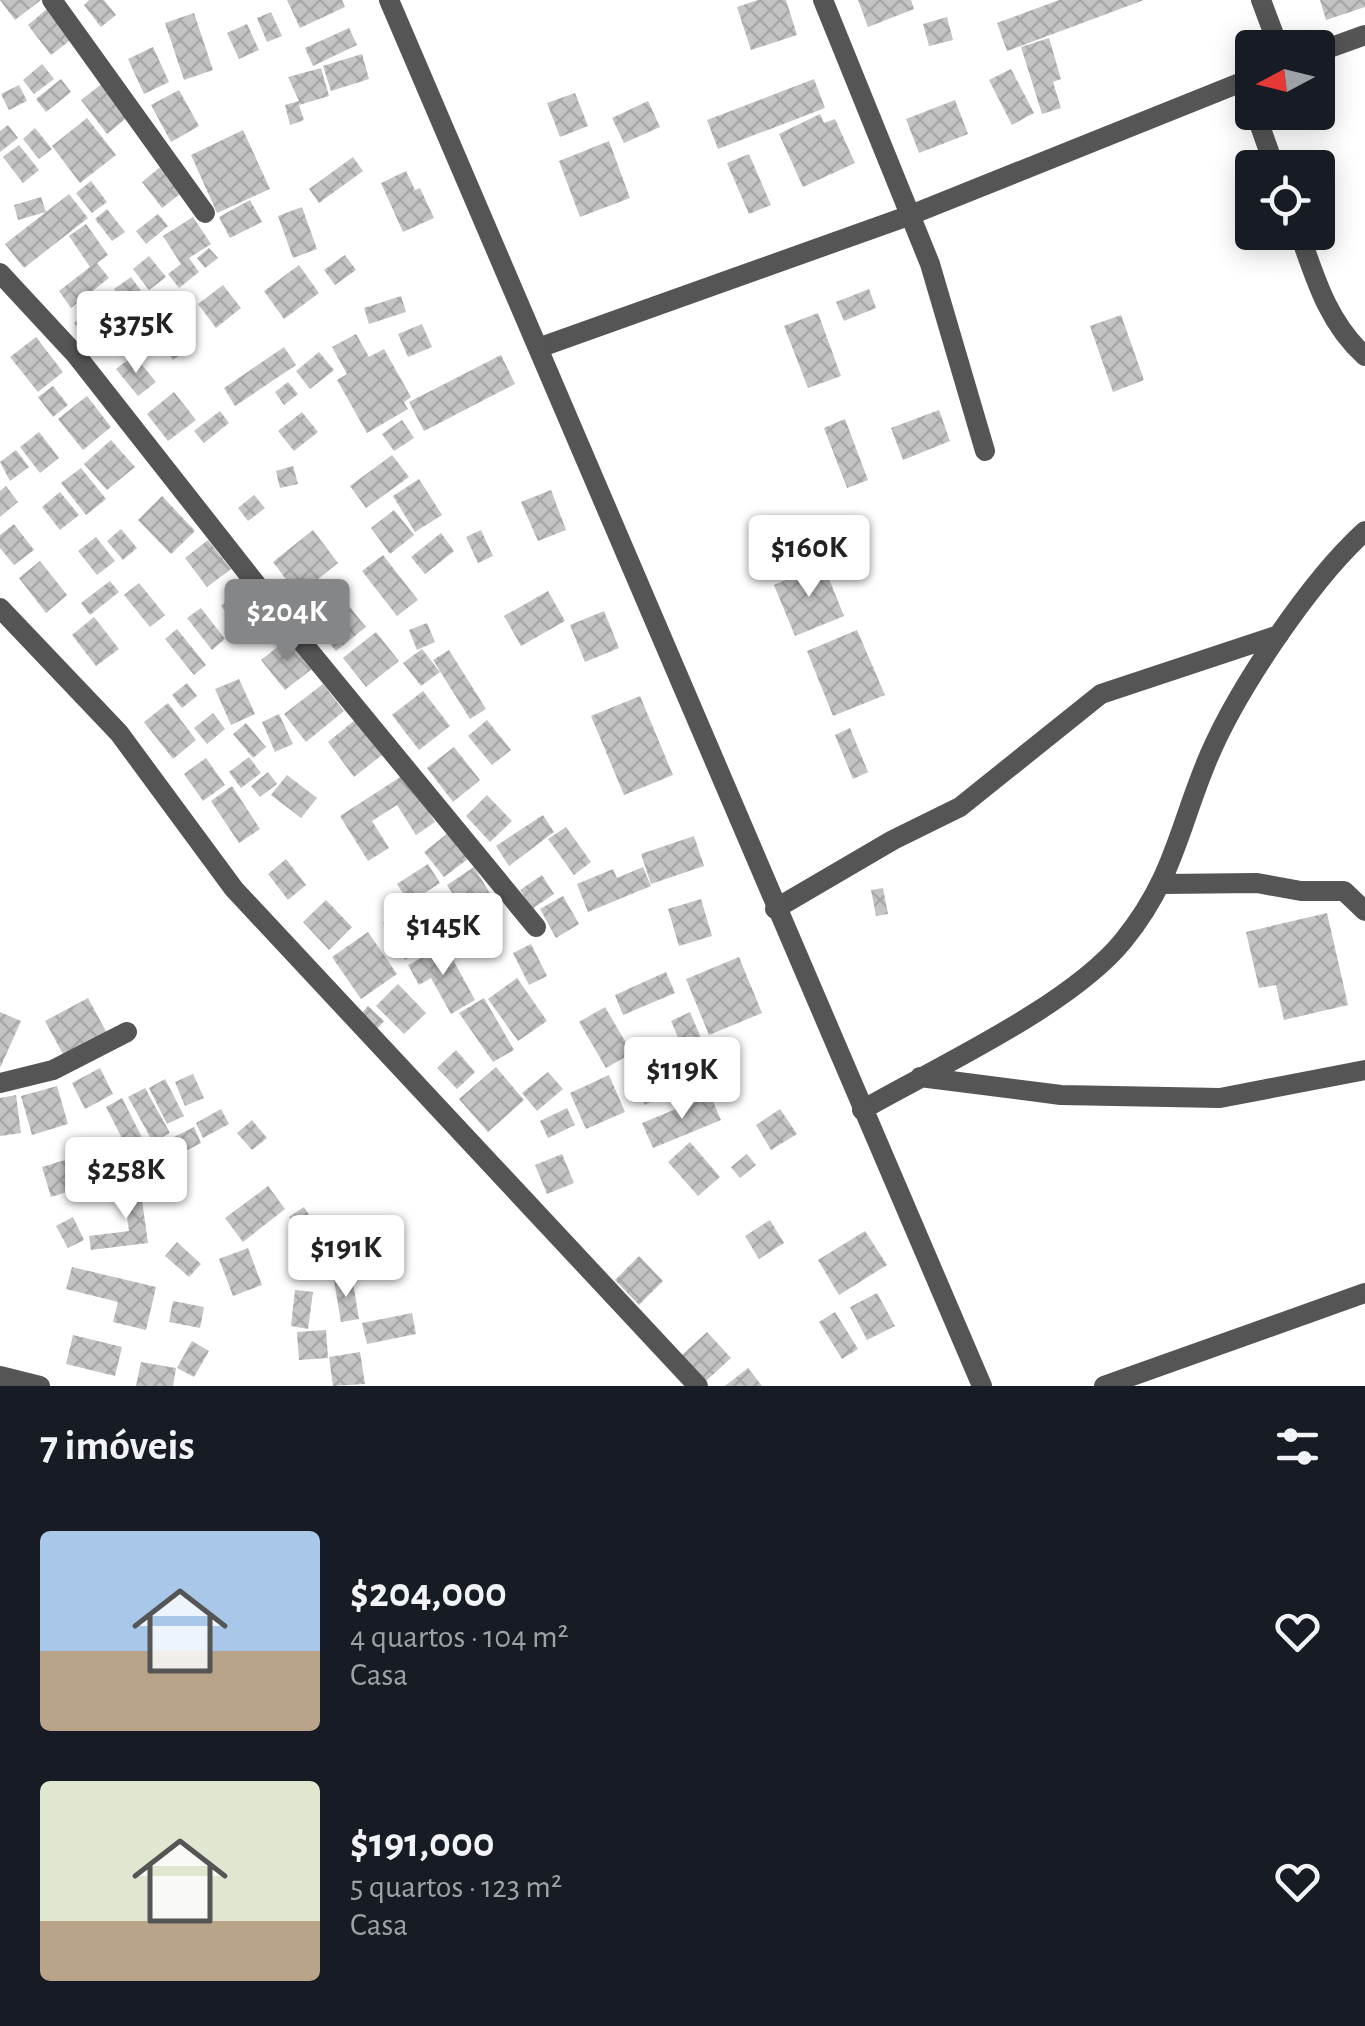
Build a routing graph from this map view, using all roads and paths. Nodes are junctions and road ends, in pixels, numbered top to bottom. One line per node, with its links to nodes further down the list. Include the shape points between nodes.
1 (52, 0): 9 (street)
2 (389, 0): 13 (street)
3 (824, 0): 10 (street)
4 (1261, 0): 5 (street)
5 (1272, 30)
6 (1365, 36): 7 (street)
7 (1335, 46)
8 (1235, 85): 10 (street)
9 (205, 213)
10 (908, 216): 13 (street); 15 (street, via 930,264)
11 (1306, 250): 14 (street, via 1323,298)
12 (0, 273): 22 (street, via 76,355)
13 (540, 348): 20 (street)
14 (1365, 356)
15 (985, 450)
16 (1365, 531): 18 (street)
17 (0, 608): 31 (street, via 119,733 234,890)
18 (1279, 634): 19 (street, via 1210,753); 20 (street, via 1101,694 960,807)
19 (1163, 884): 21 (street, via 1257,882 1344,891); 25 (street, via 1121,944 1049,1003)
20 (775, 909): 27 (street)
21 (1365, 911)
22 (536, 927)
23 (127, 1032): 26 (street, via 53,1070)
24 (1365, 1070): 25 (street, via 1220,1098 1062,1095)
25 (920, 1077): 27 (street)
26 (0, 1082)
27 (862, 1110): 32 (street)
28 (1365, 1293): 33 (street)
29 (0, 1376): 30 (street)
30 (40, 1386)
31 (698, 1386)
32 (982, 1386)
33 (1104, 1386)

